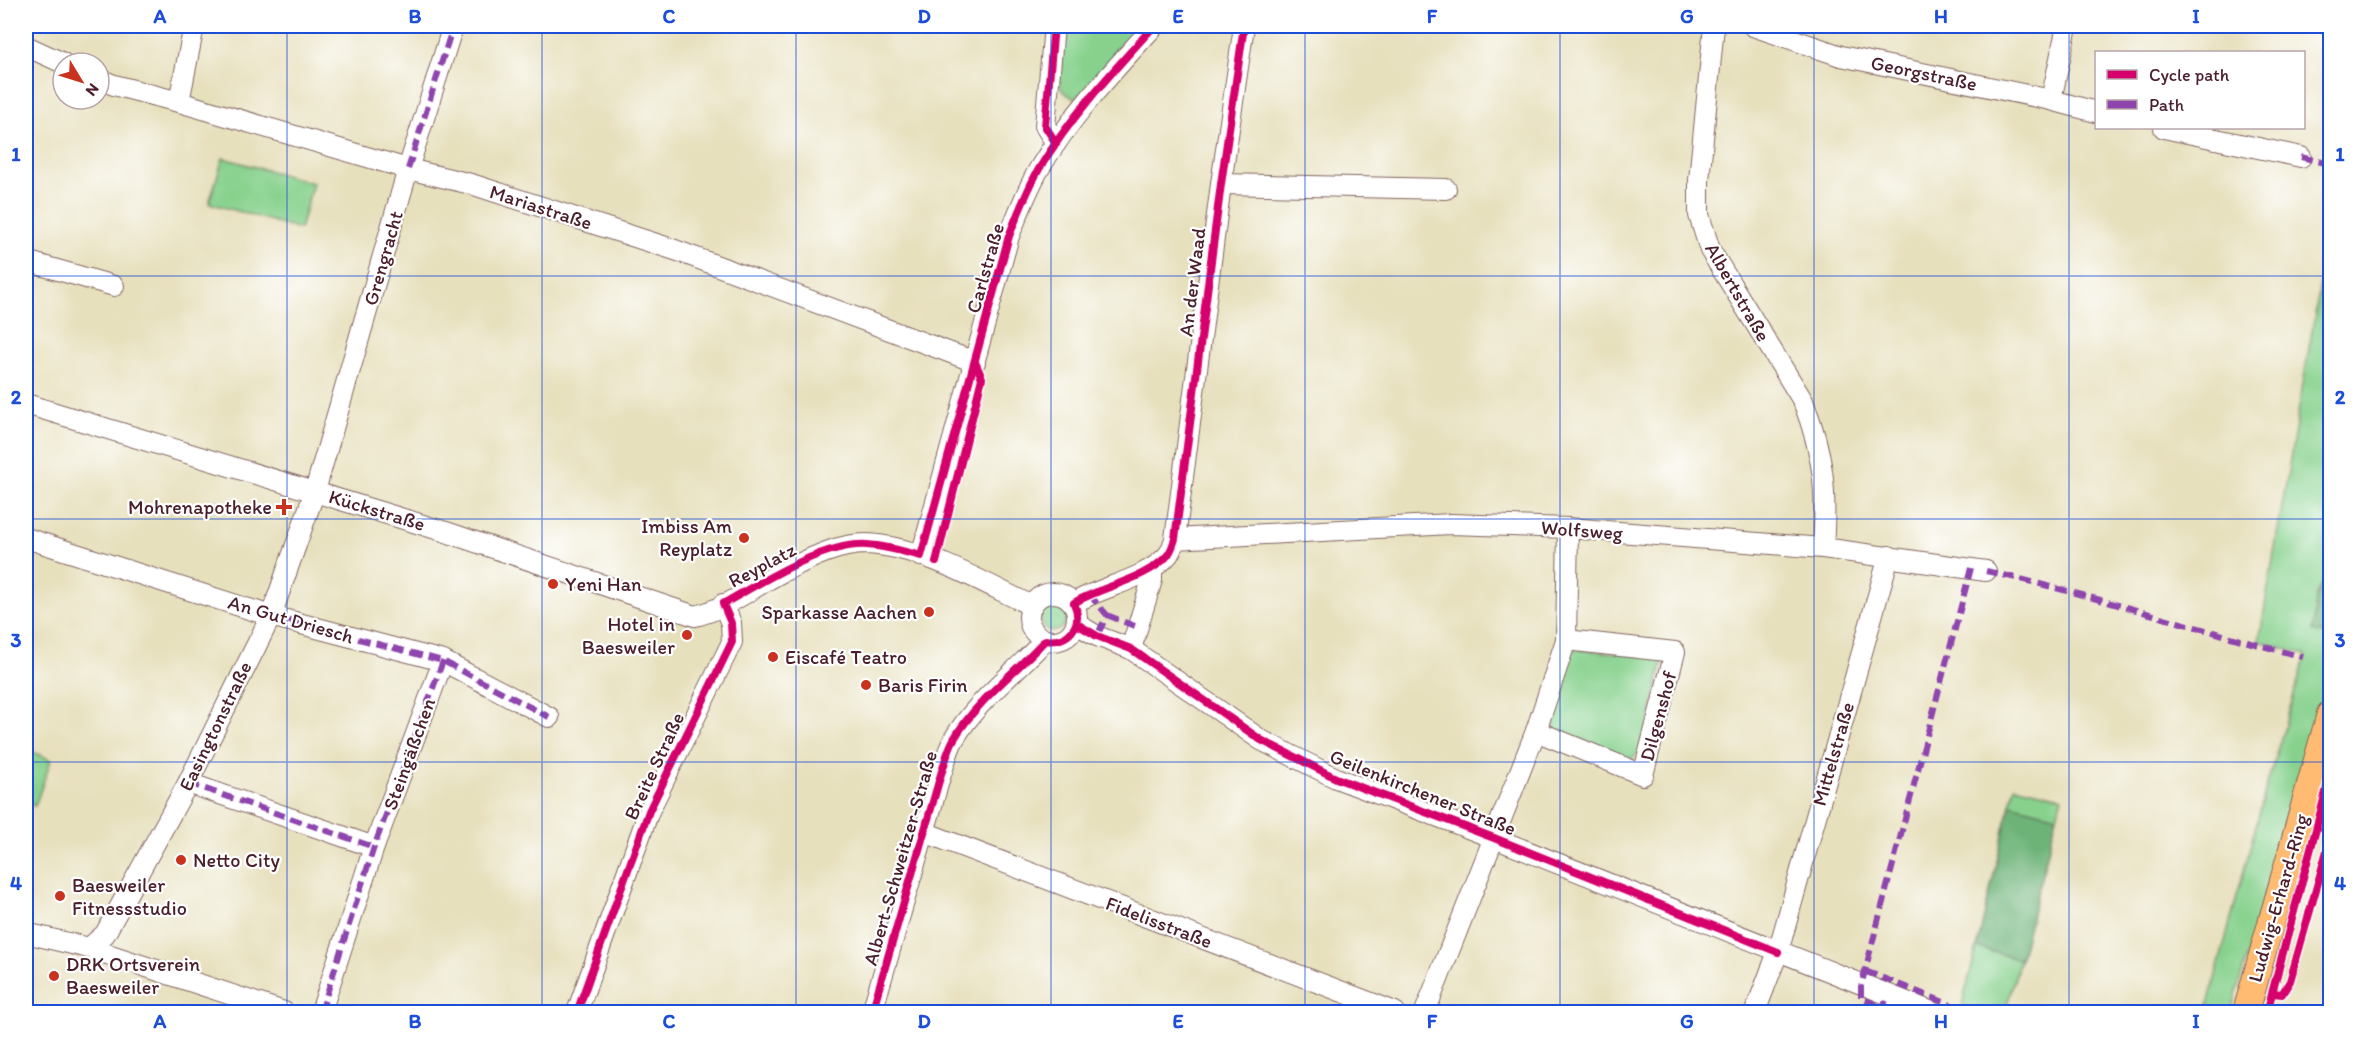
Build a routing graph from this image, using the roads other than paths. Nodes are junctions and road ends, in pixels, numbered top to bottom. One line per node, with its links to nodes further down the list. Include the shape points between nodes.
1 (194, 26): 13 (street)
2 (453, 26): 18 (street, Grengracht)
3 (1054, 26): 16 (street, via 1044,126)
4 (1154, 26): 16 (street, Carlstraße, via 1086,102)
5 (1714, 26): 29 (street, Albertstraße, via 1699,180 1700,215 1710,250 1803,401 1812,423 1822,462 1826,514)
6 (1753, 26): 12 (street, Georgstraße, via 1841,56)
7 (2067, 26): 12 (street)
8 (1244, 27): 19 (street, An der Waad)
9 (26, 46): 10 (street)
10 (51, 57)
11 (111, 85): 13 (street, Mariastraße)
12 (2051, 100): 14 (street, Georgstraße)
13 (179, 102): 18 (street, Mariastraße)
14 (2095, 111)
15 (2168, 129): 17 (street)
16 (1056, 143): 23 (street, Carlstraße, via 1023,200 1009,236)
17 (2301, 157)
18 (408, 169): 23 (street, Mariastraße, via 471,184 675,250); 25 (street, Grengracht)
19 (1221, 184): 20 (street); 28 (street, An der Waad)
20 (1446, 189)
21 (26, 261): 22 (street)
22 (114, 286)
23 (975, 362): 30 (street, Carlstraße)
24 (26, 404): 25 (street, Kückstraße)
25 (315, 490): 35 (street, Kückstraße, via 695,616); 37 (street, Easingtonstraße)
26 (1568, 528): 28 (street, Wolfsweg, via 1451,524); 29 (street, Wolfsweg); 40 (street)
27 (26, 538): 37 (street, An Gut Driesch)
28 (1175, 539): 32 (street, via 1168,555)
29 (1823, 548): 31 (street, Wolfsweg)
30 (921, 556): 35 (street, Reyplatz, via 865,544 837,549 781,572); 36 (street, Reyplatz)
31 (1888, 556): 33 (street, Wolfsweg); 52 (street, Mittelstraße)
32 (1152, 569): 34 (street); 41 (street)
33 (1986, 571)
34 (1074, 603): 36 (street, via 1057,592 1038,598); 38 (street)
35 (723, 604): 55 (street, Breite Straße, via 732,642 649,811)
36 (1032, 606): 39 (street, via 1030,624)
37 (271, 616): 42 (street, An Gut Driesch); 46 (street, Easingtonstraße)
38 (1077, 624): 39 (street, via 1065,638); 41 (street, Geilenkirchener Straße)
39 (1045, 640): 47 (street, Albert-Schweitzer-Straße, via 985,698 953,740)
40 (1566, 640): 45 (street); 45 (street, Dilgenshof, via 1675,652 1643,775)
41 (1131, 649): 48 (street, Geilenkirchener Straße, via 1262,740 1336,778)
42 (444, 661): 44 (street, An Gut Driesch); 49 (street, Steingäßchen)
43 (2331, 714): 61 (main road, Ludwig-Erhard-Ring)
44 (549, 717)
45 (1536, 731): 48 (street)
46 (188, 783): 49 (street); 51 (street, Easingtonstraße, via 105,934)
47 (924, 831): 56 (street, Albert-Schweitzer-Straße); 57 (street, Fidelisstraße)
48 (1494, 838): 52 (street, Geilenkirchener Straße); 58 (street)
49 (374, 848): 54 (street, Steingäßchen)
50 (26, 933): 51 (street)
51 (89, 948): 53 (street)
52 (1778, 952): 59 (street, Mittelstraße); 60 (street, Geilenkirchener Straße)
53 (284, 1012)
54 (321, 1012)
55 (577, 1012)
56 (872, 1012)
57 (1395, 1012)
58 (1425, 1012)
59 (1755, 1012)
60 (1932, 1012)
61 (2246, 1012)

